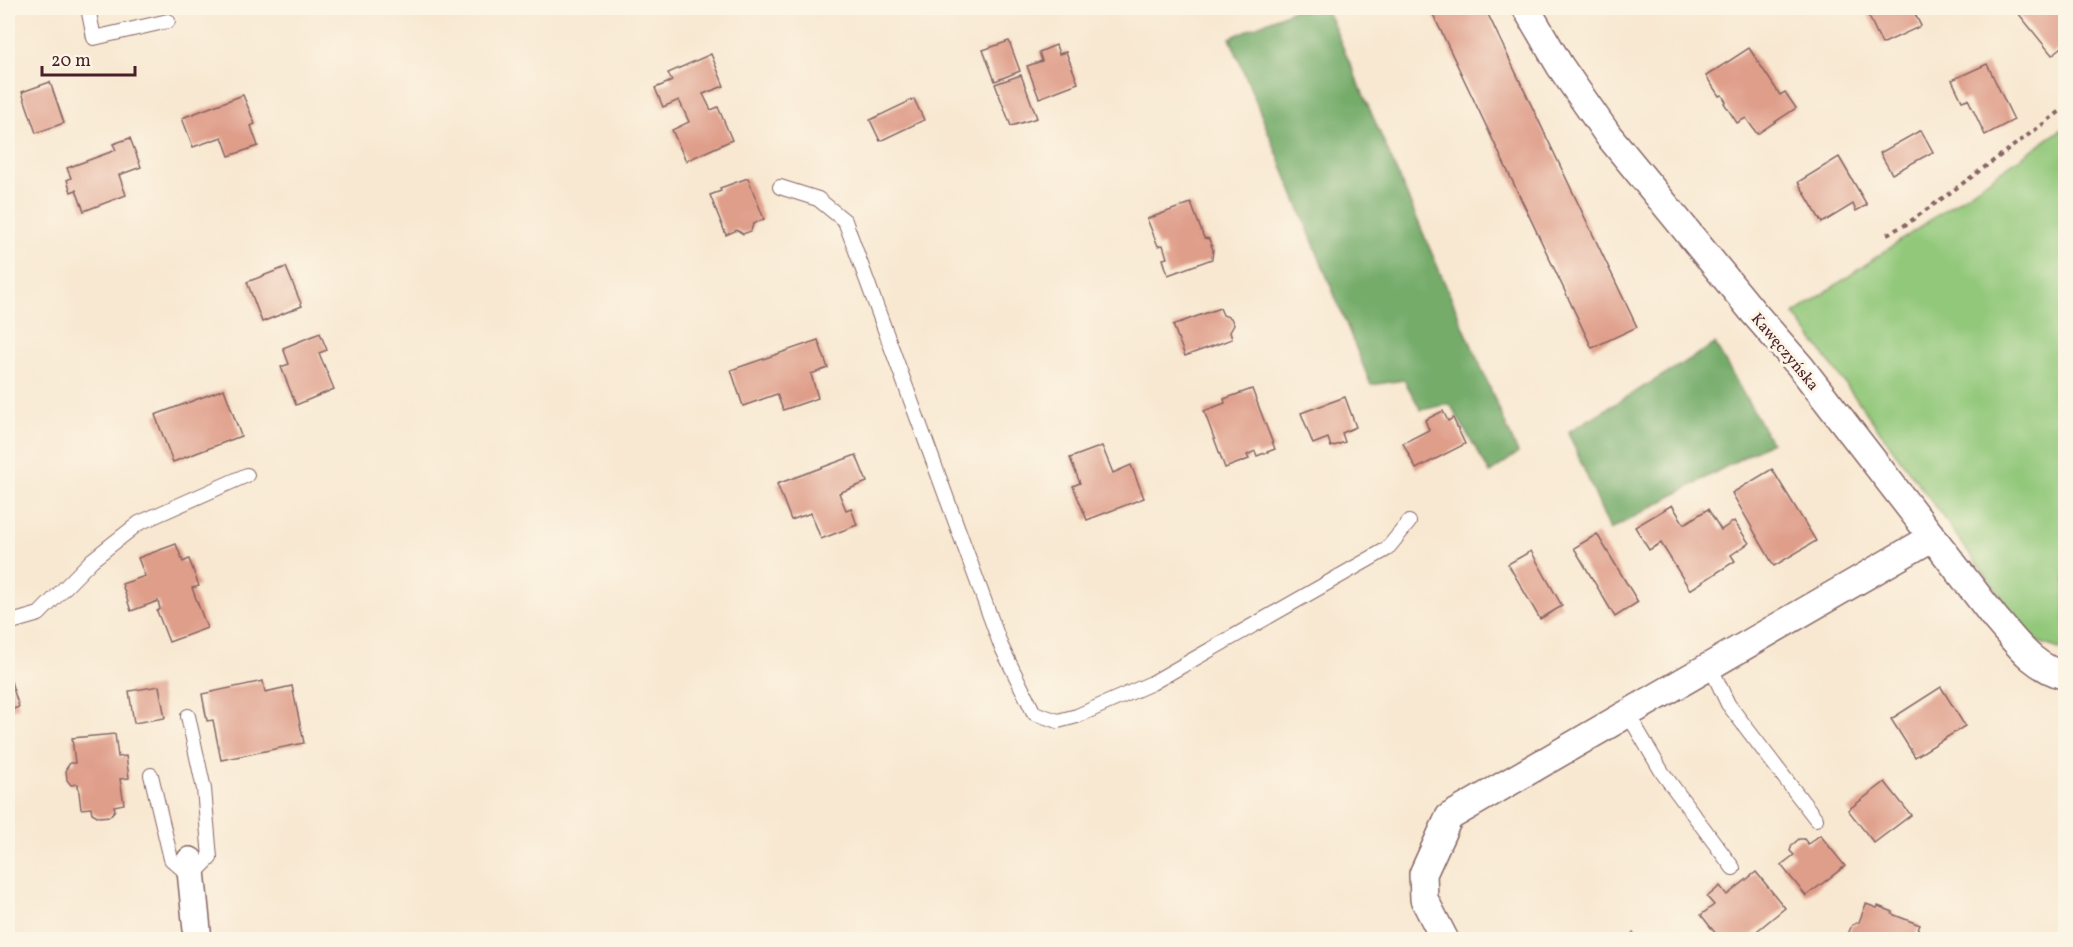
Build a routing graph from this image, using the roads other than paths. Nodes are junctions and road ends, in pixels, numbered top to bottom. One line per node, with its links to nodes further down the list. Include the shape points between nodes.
1 (88, 8): 3 (lane, via 94,38)
2 (1526, 8): 7 (street, Kawęczyńska, via 1608,135 1800,366)
3 (168, 21)
4 (780, 187): 6 (lane, via 818,199 845,221 1001,646 1034,712 1058,721 1152,683 1387,549)
5 (248, 475): 8 (lane, via 139,523 92,560 39,614)
6 (1409, 522)
7 (1933, 537): 9 (street); 10 (street, Kawęczyńska, via 2030,658 2045,669)
8 (8, 624)
9 (1710, 666): 11 (street); 14 (lane, via 1728,704)
10 (2066, 676)
11 (1628, 714): 15 (lane, via 1662,772); 18 (street, via 1449,817 1423,874 1424,899)
12 (188, 716): 16 (lane, via 204,789 210,858)
13 (151, 775): 16 (lane, via 171,859)
14 (1816, 819)
15 (1733, 868)
16 (191, 869): 17 (street)
17 (198, 939)
18 (1445, 939)

